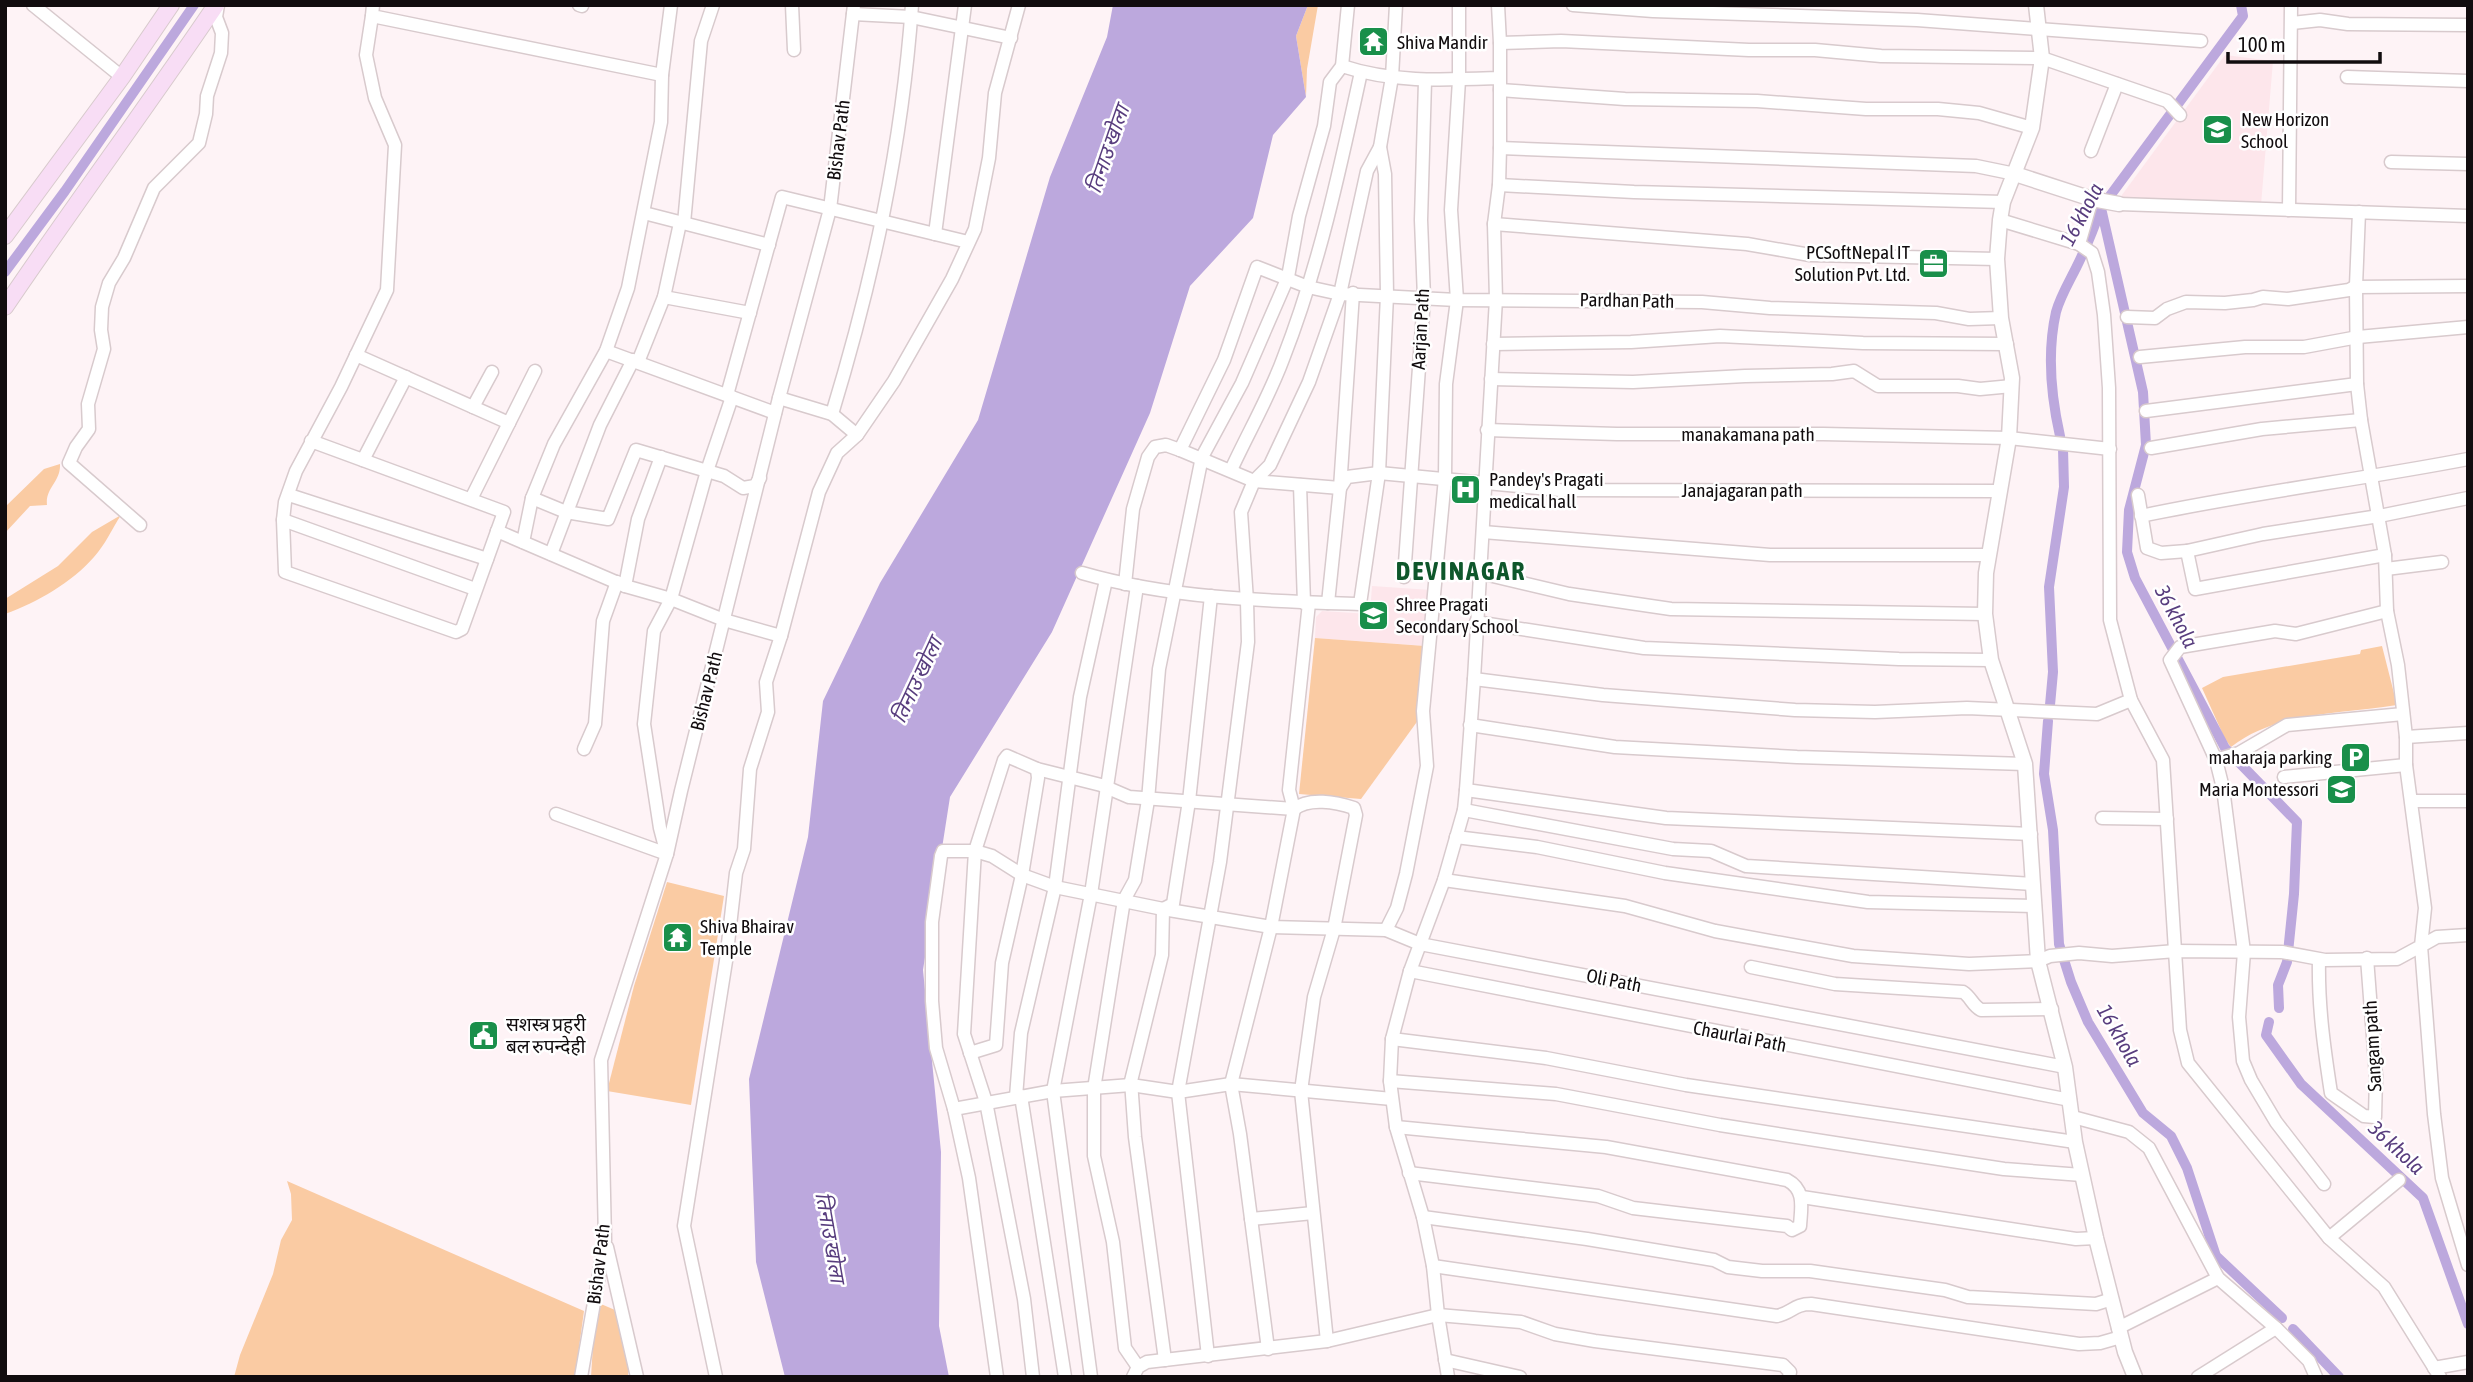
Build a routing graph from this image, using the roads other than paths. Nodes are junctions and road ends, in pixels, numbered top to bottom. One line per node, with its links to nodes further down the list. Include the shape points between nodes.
1 (33, 5): 31 (street)
2 (170, 5): 31 (main road)
3 (217, 5): 73 (main road); 134 (street, via 221,53 199,143 154,188 109,283 102,307 104,349 88,404 89,429 69,463)
4 (671, 5): 30 (street)
5 (713, 5): 58 (street, via 701,41)
6 (792, 5): 26 (street)
7 (965, 5): 22 (street)
8 (1018, 5): 23 (street)
9 (1348, 5): 28 (street)
10 (1396, 5): 32 (street)
11 (1459, 5): 34 (street)
12 (1497, 5): 25 (street)
13 (1573, 5): 21 (street)
14 (2036, 5): 21 (street)
15 (2291, 5): 19 (street)
16 (853, 10): 18 (street); 51 (street, Bishav Path)
17 (373, 11): 30 (street); 85 (street, via 366,55 375,97 395,145 387,290)
18 (912, 11): 22 (street); 57 (street)
19 (2292, 23): 20 (street); 52 (street)
20 (2468, 25)
21 (2038, 27): 24 (street); 27 (street)
22 (962, 28): 23 (street); 60 (street)
23 (1011, 38): 62 (street, via 996,93 980,210)
24 (2201, 41)
25 (1500, 43): 27 (street, via 1561,41 1881,56); 37 (street)
26 (794, 50)
27 (2042, 58): 38 (street); 40 (street)
28 (1342, 66): 29 (street); 66 (street, via 1330,82)
29 (1361, 72): 32 (street); 68 (street)
30 (662, 75): 54 (street, via 661,122)
31 (122, 77): 61 (main road)
32 (1392, 77): 35 (street); 41 (street)
33 (2347, 77): 36 (street)
34 (1459, 80): 35 (street); 37 (street); 76 (street, via 1451,209)
35 (1425, 81): 74 (street, Aarjan Path)
36 (2468, 81)
37 (1500, 84): 40 (street, via 1625,99 1938,109 1979,113); 42 (street)
38 (2117, 84): 39 (street, via 2167,101); 43 (street)
39 (2180, 115)
40 (2032, 128): 46 (street)
41 (1380, 147): 70 (street, via 1367,171); 71 (street, via 1385,174)
42 (1500, 148): 46 (street, via 1976,166); 47 (street)
43 (2091, 151)
44 (2392, 162): 45 (street)
45 (2468, 164)
46 (2015, 174): 48 (street); 49 (street)
47 (1499, 185): 49 (street); 59 (street)
48 (2095, 200): 50 (street); 63 (street)
49 (2003, 202): 56 (street)
50 (2119, 204): 52 (street)
51 (830, 209): 57 (street); 64 (street, via 782,197); 95 (street, Bishav Path)
52 (2289, 209): 53 (street)
53 (2359, 212): 55 (street); 69 (street)
54 (644, 213): 58 (street); 84 (street, via 628,288)
55 (2468, 216)
56 (2000, 220): 63 (street); 65 (street)
57 (884, 222): 60 (street); 99 (street)
58 (682, 223): 64 (street); 72 (street)
59 (1494, 224): 65 (street, via 1747,244 1810,255); 75 (street)
60 (935, 234): 62 (street)
61 (5, 236)
62 (968, 242): 103 (street, via 894,381)
63 (2079, 244): 107 (street, via 2092,253 2098,272)
64 (769, 245): 77 (street)
65 (1997, 259): 79 (street)
66 (1287, 277): 68 (street, Pardhan Path); 108 (street, Pardhan Path, via 1257,267 1224,360); 110 (street, via 1242,383)
67 (2468, 286): 69 (street)
68 (1308, 287): 70 (street, Pardhan Path); 113 (street, via 1282,361)
69 (2356, 287): 78 (street, via 2288,299 2186,302 2155,318); 81 (street)
70 (1346, 293): 71 (street, Pardhan Path); 120 (street, via 1270,465); 123 (street)
71 (1387, 295): 74 (street, Pardhan Path); 115 (street)
72 (664, 297): 77 (street); 87 (street)
73 (8, 298)
74 (1424, 298): 76 (street, Pardhan Path); 116 (street, Aarjan Path)
75 (1496, 299): 76 (street, Pardhan Path); 79 (street, Pardhan Path, via 1702,302 1936,313 1969,320); 82 (street)
76 (1457, 300): 118 (street, via 1446,384)
77 (750, 313): 94 (street)
78 (2127, 317)
79 (2001, 318): 83 (street)
80 (2468, 327): 81 (street)
81 (2358, 337): 86 (street, via 2304,348); 92 (street)
82 (1493, 344): 83 (street, via 1720,336); 91 (street)
83 (2007, 344): 93 (street)
84 (606, 351): 87 (street); 127 (street, via 555,444)
85 (356, 355): 90 (street); 105 (street)
86 (2140, 357)
87 (636, 361): 94 (street); 130 (street, via 600,425)
88 (535, 371): 101 (street)
89 (492, 372): 96 (street)
90 (406, 377): 96 (street); 112 (street)
91 (1490, 379): 93 (street, via 1633,382 1854,371 1878,386); 102 (street)
92 (2357, 384): 97 (street); 100 (street)
93 (2012, 386): 104 (street)
94 (730, 396): 98 (street); 114 (street)
95 (779, 398): 98 (street, Bishav Path); 99 (street)
96 (473, 407): 101 (street)
97 (2146, 411)
98 (775, 413): 117 (street, Bishav Path)
99 (832, 414): 103 (street)
100 (2361, 419): 106 (street, via 2262,429); 119 (street)
101 (509, 423): 129 (street)
102 (1487, 430): 104 (street, manakamana path); 121 (street)
103 (857, 435): 162 (street, via 837,453 819,492)
104 (2009, 438): 107 (street, manakamana path); 124 (street)
105 (311, 441): 112 (street); 125 (street)
106 (2151, 448)
107 (2110, 449): 165 (street, via 2110,620)
108 (1181, 450): 110 (street); 150 (street, via 1155,447 1148,457 1133,509)
109 (660, 457): 114 (street); 130 (street, via 636,450 607,519); 149 (street)
110 (1202, 457): 113 (street); 152 (street)
111 (2468, 459): 119 (street)
112 (363, 460): 129 (street)
113 (1231, 470): 120 (street)
114 (707, 471): 117 (street, via 743,488 754,486); 154 (street)
115 (1379, 473): 116 (street, Janajagaran path); 123 (street, Janajagaran path, via 1347,477); 157 (street, via 1360,604)
116 (1410, 476): 118 (street, Janajagaran path); 147 (street, Aarjan Path)
117 (760, 477): 160 (street, Bishav Path)
118 (1445, 478): 121 (street, Janajagaran path); 205 (street, via 1423,711 1427,766 1406,874)
119 (2371, 478): 131 (street); 132 (street)
120 (1254, 481): 122 (street); 155 (street, via 1241,512)
121 (1486, 481): 124 (street, Janajagaran path, via 1560,490); 136 (street)
122 (1300, 485): 123 (street); 156 (street)
123 (1340, 488): 157 (street)
124 (1999, 491): 140 (street)
125 (289, 495): 133 (street); 142 (street)
126 (2138, 495): 131 (street)
127 (532, 498): 130 (street); 137 (street)
128 (2468, 498): 132 (street)
129 (471, 499): 135 (street, via 504,512)
130 (566, 512): 139 (street)
131 (2141, 516): 138 (street, via 2147,548 2161,553)
132 (2379, 516): 138 (street); 141 (street)
133 (283, 520): 151 (street); 151 (street, via 285,572 456,632 462,629)
134 (140, 525)
135 (497, 531): 137 (street); 142 (street)
136 (1483, 532): 140 (street, via 1770,555); 146 (street)
137 (523, 542): 139 (street)
138 (2188, 551): 141 (street, via 2195,589)
139 (551, 554): 149 (street)
140 (1989, 555): 159 (street)
141 (2385, 555): 144 (street)
142 (487, 559): 151 (street)
143 (2442, 562): 144 (street)
144 (2386, 569): 158 (street)
145 (1082, 573): 148 (street)
146 (1480, 573): 159 (street, via 1569,594 1671,609); 161 (street)
147 (1404, 577)
148 (1106, 580): 150 (street); 176 (street, via 1080,697)
149 (621, 584): 154 (street); 171 (street, via 603,621 595,724)
150 (1131, 585): 152 (street); 178 (street)
151 (475, 589)
152 (1176, 592): 153 (street); 180 (street, via 1159,669)
153 (1211, 596): 155 (street); 181 (street)
154 (671, 599): 160 (street); 193 (street, via 654,631 644,724)
155 (1247, 601): 156 (street); 184 (street, via 1248,642)
156 (1307, 603): 157 (street); 185 (street, via 1289,790)
157 (1328, 603)
158 (2387, 611): 167 (street); 172 (street, via 2296,634 2274,631 2180,647 2170,660)
159 (1984, 614): 163 (street)
160 (724, 620): 162 (street); 193 (street, Bishav Path)
161 (1476, 622): 163 (street, via 1644,648); 164 (street)
162 (781, 636): 264 (street, via 766,682 768,712 750,769 744,849 736,873 684,1226)
163 (1991, 660): 166 (street)
164 (1474, 679): 166 (street, via 1603,695 1795,710 1967,708); 168 (street)
165 (2130, 700): 166 (street, via 2097,715); 189 (street, via 2163,760)
166 (2008, 712): 173 (street)
167 (2403, 714): 170 (street); 172 (street, via 2287,725 2239,753)
168 (1470, 725): 173 (street, via 1615,747); 179 (street)
169 (2468, 733): 170 (street)
170 (2406, 737): 174 (street)
171 (584, 749)
172 (2216, 760): 210 (street)
173 (2025, 764): 190 (street)
174 (2406, 765): 177 (street); 182 (street)
175 (1037, 769): 176 (street); 192 (street, via 1007,756); 194 (street)
176 (1070, 776): 178 (street); 197 (street)
177 (2284, 777)
178 (1107, 788): 180 (street); 198 (street)
179 (1466, 790): 186 (street); 190 (street, via 1666,818)
180 (1148, 800): 181 (street); 199 (street, via 1135,880)
181 (1189, 801): 184 (street); 201 (street, via 1173,904)
182 (2412, 801): 183 (street); 208 (street, via 2425,908)
183 (2468, 802)
184 (1228, 803): 185 (street); 202 (street)
185 (1294, 809): 203 (street); 204 (street, via 1300,804 1320,803 1354,808)
186 (1464, 810): 191 (street); 196 (street, via 1673,849 1711,851 1746,866)
187 (556, 814): 193 (street)
188 (2102, 818): 189 (street)
189 (2167, 819): 209 (street)
190 (2031, 834): 196 (street)
191 (1456, 837): 195 (street); 200 (street, via 1868,902)
192 (975, 851): 194 (street, Oli Path); 218 (street, via 964,1034); 231 (street, via 943,851 932,922 936,1048)
193 (667, 854): 245 (street, Bishav Path, via 601,1060)
194 (1022, 875): 197 (street, Oli Path); 218 (street, via 1002,963 996,1045)
195 (1444, 880): 207 (street); 211 (street, via 1625,906 1715,931 1853,956 1969,964)
196 (2033, 884): 200 (street)
197 (1055, 887): 198 (street, Oli Path); 227 (street, via 1021,1033)
198 (1091, 894): 199 (street, Oli Path); 224 (street)
199 (1124, 900): 201 (street, Oli Path); 223 (street)
200 (2035, 906): 211 (street)
201 (1163, 909): 202 (street, Oli Path); 222 (street, via 1162,955)
202 (1208, 917): 203 (street, Oli Path); 226 (street)
203 (1271, 927): 204 (street, Oli Path); 221 (street)
204 (1334, 929): 205 (street, Oli Path); 225 (street, via 1314,997)
205 (1386, 930): 207 (street, Oli Path)
206 (2468, 935): 208 (street, via 2437,937)
207 (1420, 944): 215 (street); 219 (street, Oli Path)
208 (2421, 946): 212 (street, via 2397,959); 246 (street, via 2438,1151 2442,1178)
209 (2176, 951): 210 (street); 211 (street); 244 (street, via 2180,1030 2188,1063)
210 (2244, 952): 213 (street, via 2287,953); 238 (street, via 2239,1017 2244,1061 2276,1122)
211 (2044, 958): 216 (street)
212 (2367, 958): 213 (street); 213 (street, Sangam path, via 2375,1116 2364,1116 2331,1093 2318,988)
213 (2319, 960)
214 (1751, 967): 216 (street, via 1835,984 1963,992 1981,1010)
215 (1410, 971): 217 (street); 229 (street, Chaurlai Path)
216 (2052, 1009): 219 (street)
217 (1392, 1039): 220 (street); 234 (street, via 1546,1058 1686,1085)
218 (970, 1053): 230 (street)
219 (2065, 1067): 229 (street)
220 (1390, 1081): 228 (street); 236 (street, via 1556,1094 1867,1148 2004,1169)
221 (1231, 1084): 225 (street); 226 (street); 242 (street)
222 (1131, 1085): 223 (street); 226 (street); 257 (street)
223 (1094, 1089): 224 (street); 260 (street, via 1094,1156 1113,1242 1125,1348)
224 (1054, 1091): 227 (street); 268 (street)
225 (1301, 1091): 228 (street); 240 (street)
226 (1178, 1092): 256 (street)
227 (1018, 1097): 230 (street); 267 (street)
228 (1392, 1099): 233 (street)
229 (2070, 1100): 232 (street)
230 (986, 1102): 231 (street); 266 (street, via 1024,1299)
231 (954, 1109): 265 (street, via 969,1178)
232 (2073, 1117): 234 (street); 249 (street, via 2129,1132 2149,1148)
233 (1396, 1127): 235 (street); 239 (street, via 1606,1147 1787,1180)
234 (2075, 1142): 236 (street)
235 (1409, 1173): 239 (street, via 1598,1196 1633,1208 1792,1230 1800,1226); 241 (street)
236 (2082, 1175): 243 (street)
237 (2399, 1180): 244 (street)
238 (2324, 1184)
239 (1802, 1196): 243 (street)
240 (1313, 1213): 242 (street); 254 (street)
241 (1423, 1217): 248 (street); 250 (street, via 1587,1239 1728,1267 1810,1271 1968,1297 2096,1304)
242 (1251, 1219): 255 (street)
243 (2096, 1238): 250 (street)
244 (2329, 1238): 261 (street, via 2384,1287)
245 (605, 1240): 262 (street, Bishav Path); 263 (street)
246 (2465, 1246): 247 (street)
247 (2468, 1265)
248 (1433, 1266): 251 (street); 253 (street, via 1777,1316 1799,1304 1811,1304 2079,1344 2100,1343)
249 (2218, 1278): 252 (street); 253 (street)
250 (2112, 1299): 253 (street)
251 (1438, 1315): 254 (street); 258 (street); 271 (street, via 1521,1322 1595,1341 1783,1365)
252 (2276, 1328): 273 (street); 274 (street, via 2309,1361)
253 (2119, 1333): 272 (street)
254 (1327, 1341): 255 (street)
255 (1268, 1349): 256 (street)
256 (1208, 1356): 257 (street)
257 (1166, 1360): 260 (street, via 1147,1362)
258 (1445, 1360): 269 (street); 270 (street)
259 (2463, 1363): 261 (street)
260 (1135, 1372)
261 (2437, 1372)
262 (581, 1377)
263 (637, 1377)
264 (716, 1377)
265 (997, 1377)
266 (1033, 1377)
267 (1065, 1377)
268 (1091, 1377)
269 (1448, 1377)
270 (1520, 1377)
271 (1789, 1377)
272 (2136, 1377)
273 (2198, 1377)
274 (2316, 1377)

